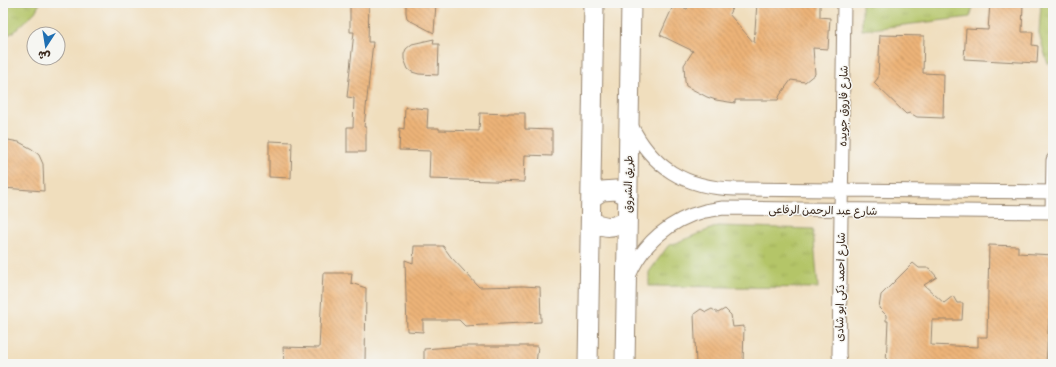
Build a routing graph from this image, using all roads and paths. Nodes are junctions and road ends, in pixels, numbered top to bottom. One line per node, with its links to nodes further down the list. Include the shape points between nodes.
1 (594, 3): 9 (street)
2 (631, 3): 4 (street, طريق الشروق)
3 (844, 3): 6 (street, شارع فاروق جويده)
4 (629, 121): 6 (street, شارع عبد الرحمن الرفاعى, via 647,151 660,164 690,182 725,189); 8 (street, طريق الشروق)
5 (1053, 160): 7 (street)
6 (841, 190): 7 (street, شارع عبد الرحمن الرفاعى); 10 (street, شارع فاروق جويده)
7 (1052, 192): 11 (street)
8 (628, 196): 9 (street, via 616,190 609,190); 12 (street, طريق الشروق)
9 (591, 198): 13 (street)
10 (841, 210): 11 (street, شارع عبد الرحمن الرفاعى); 14 (street, شارع عبد الرحمن الرفاعى, via 723,208 687,217 670,226 643,251 633,266); 17 (street, شارع احمد ذكى ابو شادى)
11 (1052, 212)
12 (627, 221): 13 (street, via 616,226 603,226); 14 (street, طريق الشروق)
13 (591, 222): 16 (street)
14 (626, 284): 15 (street, طريق الشروق)
15 (626, 359)
16 (588, 364)
17 (840, 364)

